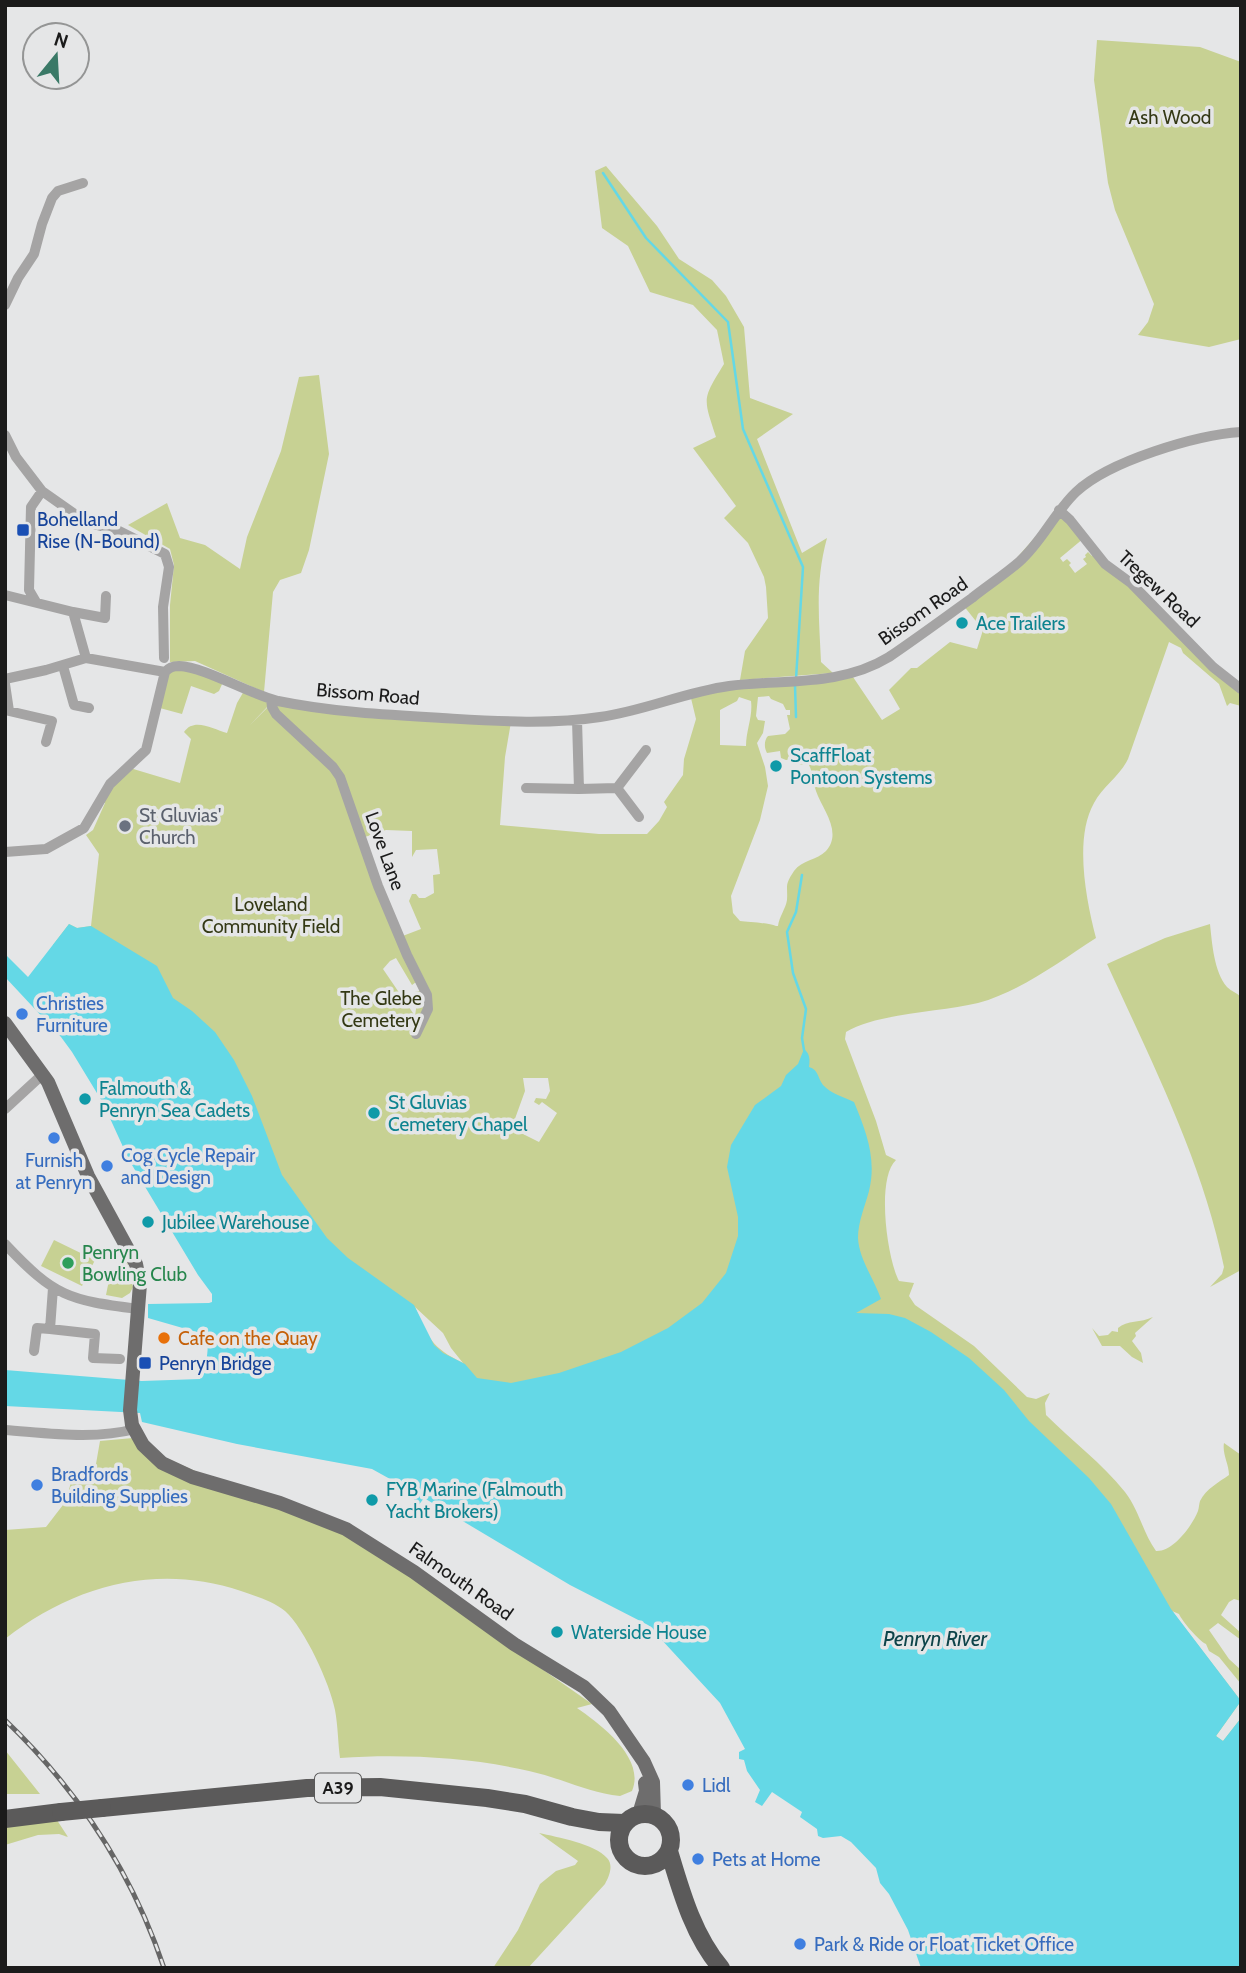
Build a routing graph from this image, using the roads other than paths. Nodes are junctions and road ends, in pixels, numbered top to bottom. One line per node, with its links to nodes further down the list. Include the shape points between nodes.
1 (83, 183): 2 (street, via 58,191 52,198 34,254)
2 (5, 305)
3 (1241, 432): 6 (street, Bissom Road, via 1195,440 1115,467 1084,485)
4 (5, 435): 5 (street)
5 (42, 491): 9 (street, via 31,507 29,590); 12 (street, via 86,522 119,531 165,554 169,567 163,607)
6 (1059, 510): 17 (street, Tregew Road, via 1105,564); 20 (street, Bissom Road, via 1020,561 870,668 847,675 710,689 626,712)
7 (5, 595): 9 (street)
8 (106, 596): 10 (street, via 105,618)
9 (36, 602): 10 (street)
10 (73, 612): 11 (street)
11 (86, 658): 13 (street); 14 (street, Bissom Road)
12 (164, 658)
13 (63, 666): 15 (street); 19 (street, via 74,705)
14 (165, 672): 18 (street, Bissom Road, via 187,667); 27 (street, via 146,750 110,784 84,828 46,849)
15 (5, 678)
16 (5, 684): 21 (street, via 9,711 52,721)
17 (1241, 688)
18 (271, 699): 20 (street, Bissom Road, via 419,717); 29 (street, Love Lane, via 276,713 340,777 378,886 427,995 428,1009)
19 (89, 708)
20 (577, 719): 25 (street)
21 (46, 742)
22 (646, 750): 24 (street)
23 (526, 788): 25 (street)
24 (617, 788): 25 (street); 26 (street)
25 (579, 789)
26 (639, 817)
27 (5, 852)
28 (5, 1023): 30 (main road)
29 (416, 1034)
30 (43, 1074): 31 (street); 34 (main road, via 88,1176 136,1264)
31 (5, 1109)
32 (5, 1244): 33 (street)
33 (53, 1288): 34 (street, via 86,1302); 35 (street)
34 (138, 1308): 38 (main road, via 130,1405)
35 (50, 1329): 36 (street, via 37,1328); 37 (street, via 95,1334 93,1358)
36 (34, 1350)
37 (120, 1359)
38 (133, 1425): 39 (street, via 116,1434); 41 (main road, Falmouth Road, via 151,1455 178,1472 346,1529 584,1687 609,1711 632,1745 646,1791)
39 (5, 1430)
40 (572, 1817): 41 (highway, A39, via 599,1822); 42 (highway, A39, bridge, via 487,1798 380,1787 307,1788); 43 (highway, A39)
41 (639, 1817): 43 (highway, Falmouth Road, via 618,1839); 44 (highway, via 668,1827)
42 (5, 1819)
43 (620, 1847): 45 (highway, via 632,1862)
44 (669, 1851): 45 (highway); 47 (highway, via 691,1918)
45 (648, 1866): 46 (highway, via 668,1883)
46 (709, 1968)
47 (721, 1968)

